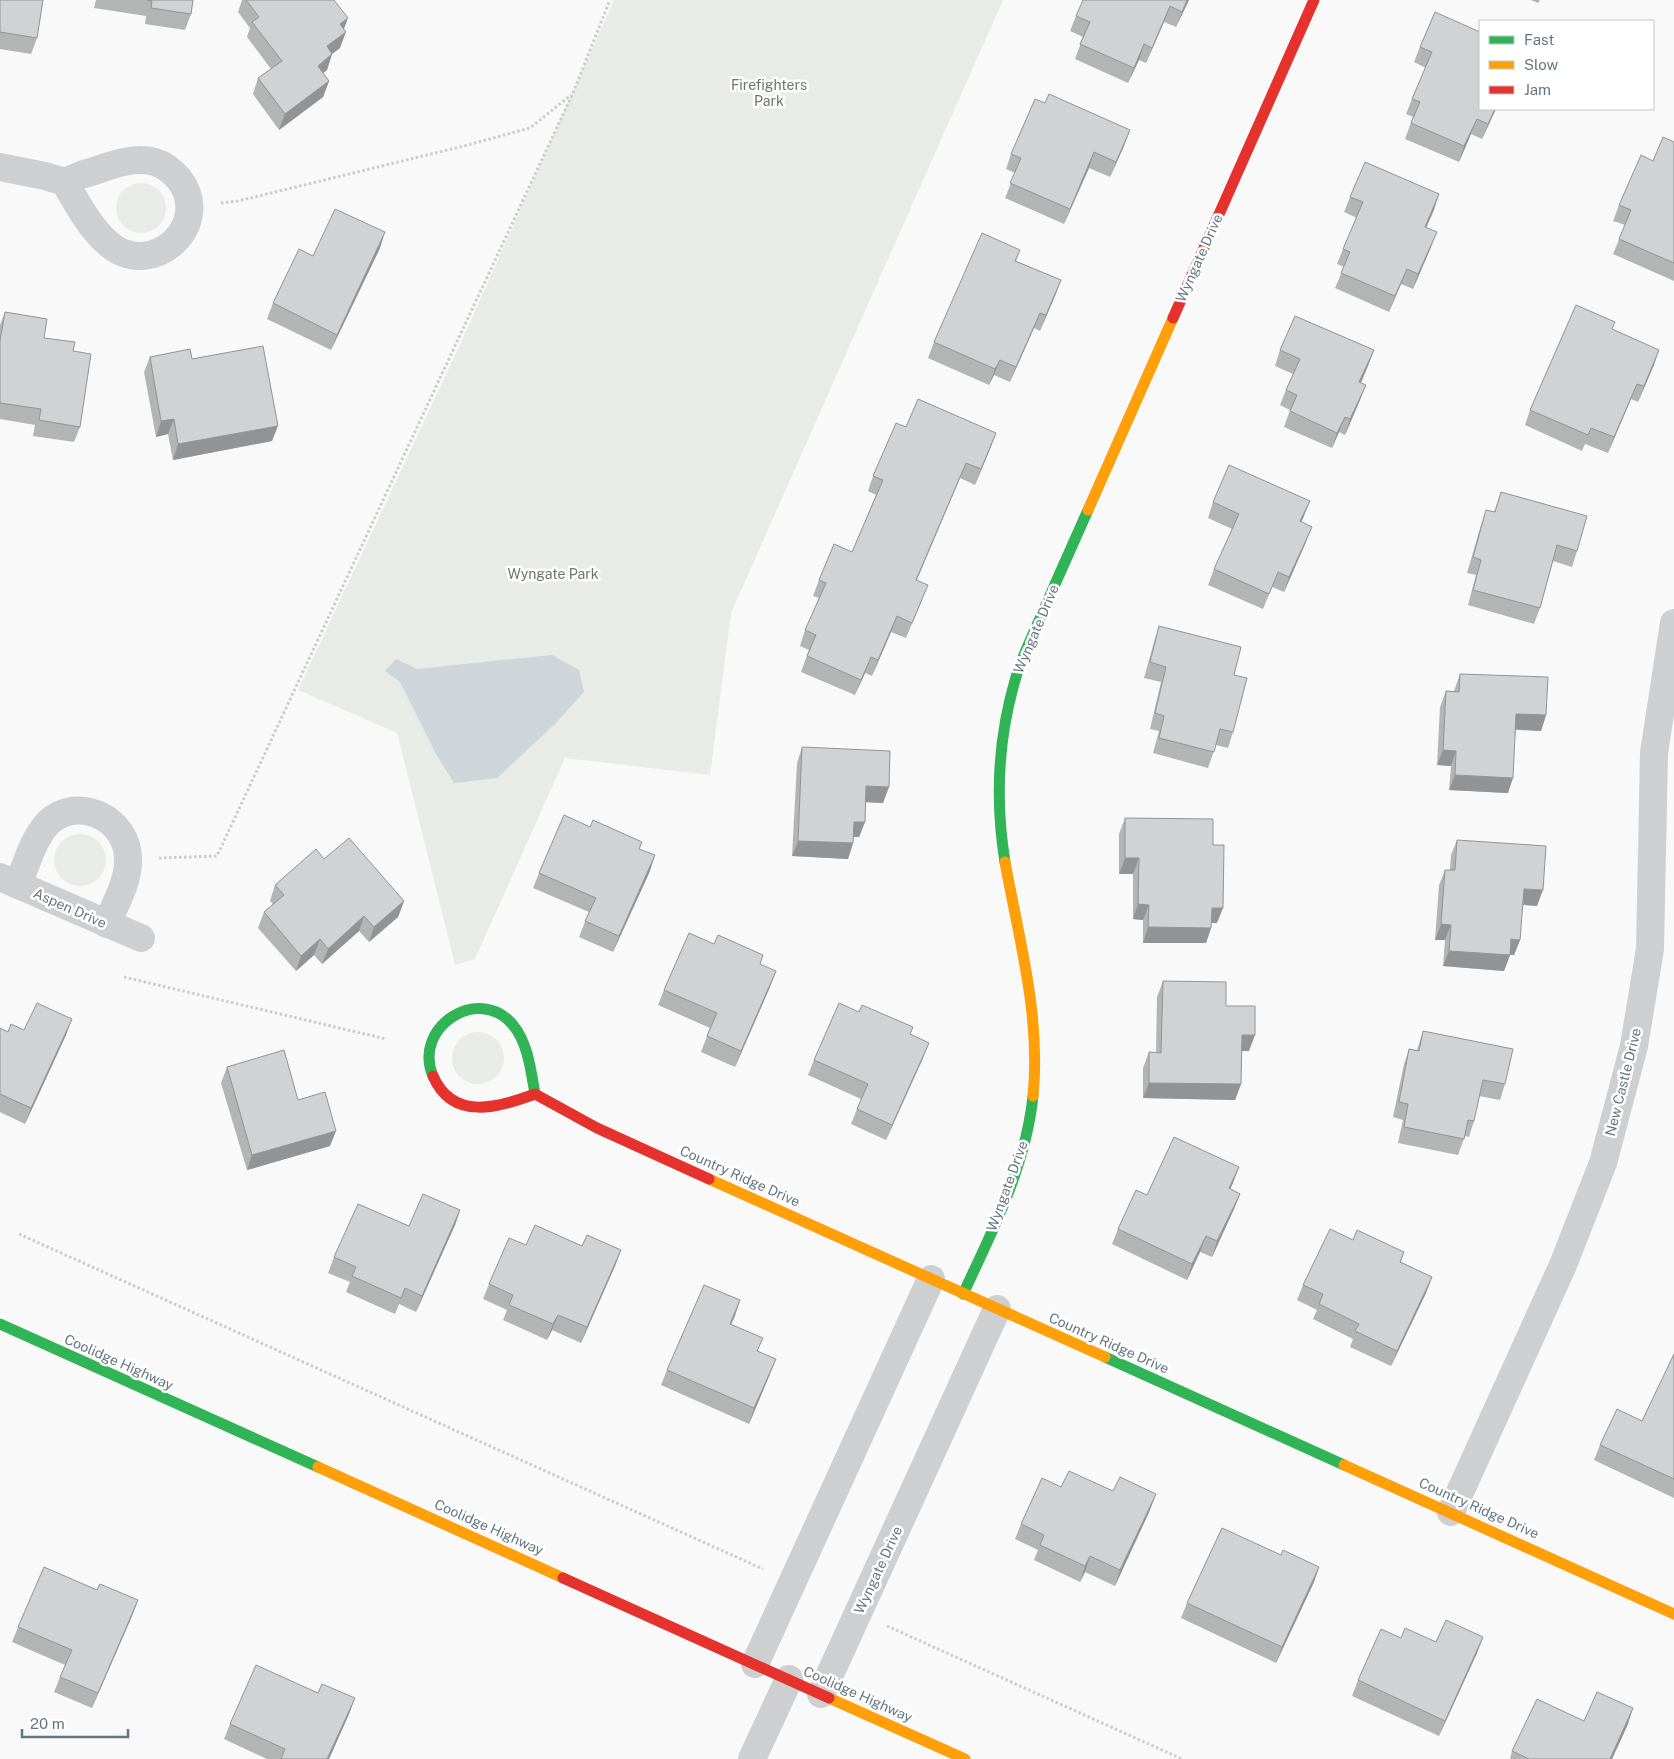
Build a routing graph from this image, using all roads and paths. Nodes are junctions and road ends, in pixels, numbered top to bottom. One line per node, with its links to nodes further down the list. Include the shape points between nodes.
1 (610, 0): 3 (path)
2 (1314, 0): 17 (street, Wyngate Drive, via 1017,675 1007,712 1000,762 999,808 1032,1004 1035,1073 1032,1105 1018,1164)
3 (573, 93): 6 (path, via 530,128); 8 (path, via 217,856)
4 (0, 167): 5 (street)
5 (64, 181)
6 (221, 203)
7 (1674, 623): 20 (street, New Castle Drive, via 1654,753 1650,949 1634,1046 1603,1163 1562,1265)
8 (154, 858)
9 (9, 881): 10 (street, Aspen Drive); 10 (street, via 47,824 57,816 77,810 100,815 118,830 128,857 128,871)
10 (107, 924): 11 (street, Aspen Drive)
11 (141, 938)
12 (124, 977): 13 (path)
13 (386, 1039)
14 (535, 1094): 14 (street, via 507,1104 482,1106 466,1106 451,1099 431,1074 431,1044 440,1026 452,1016 482,1009 498,1013 512,1022 522,1036); 16 (street, Country Ridge Drive, via 597,1128)
15 (18, 1234): 21 (path)
16 (931, 1280): 17 (street, Country Ridge Drive); 24 (street)
17 (963, 1294): 18 (street, Country Ridge Drive)
18 (997, 1309): 20 (street, Country Ridge Drive); 26 (street, Wyngate Drive)
19 (0, 1324): 24 (street, Coolidge Highway)
20 (1451, 1512): 22 (street, Country Ridge Drive)
21 (769, 1571)
22 (1674, 1614)
23 (882, 1624): 29 (path)
24 (755, 1664): 25 (street, Coolidge Highway)
25 (789, 1679): 26 (street, Coolidge Highway); 27 (street)
26 (821, 1694): 28 (street, Coolidge Highway)
27 (752, 1759)
28 (965, 1759)
29 (1182, 1759)

